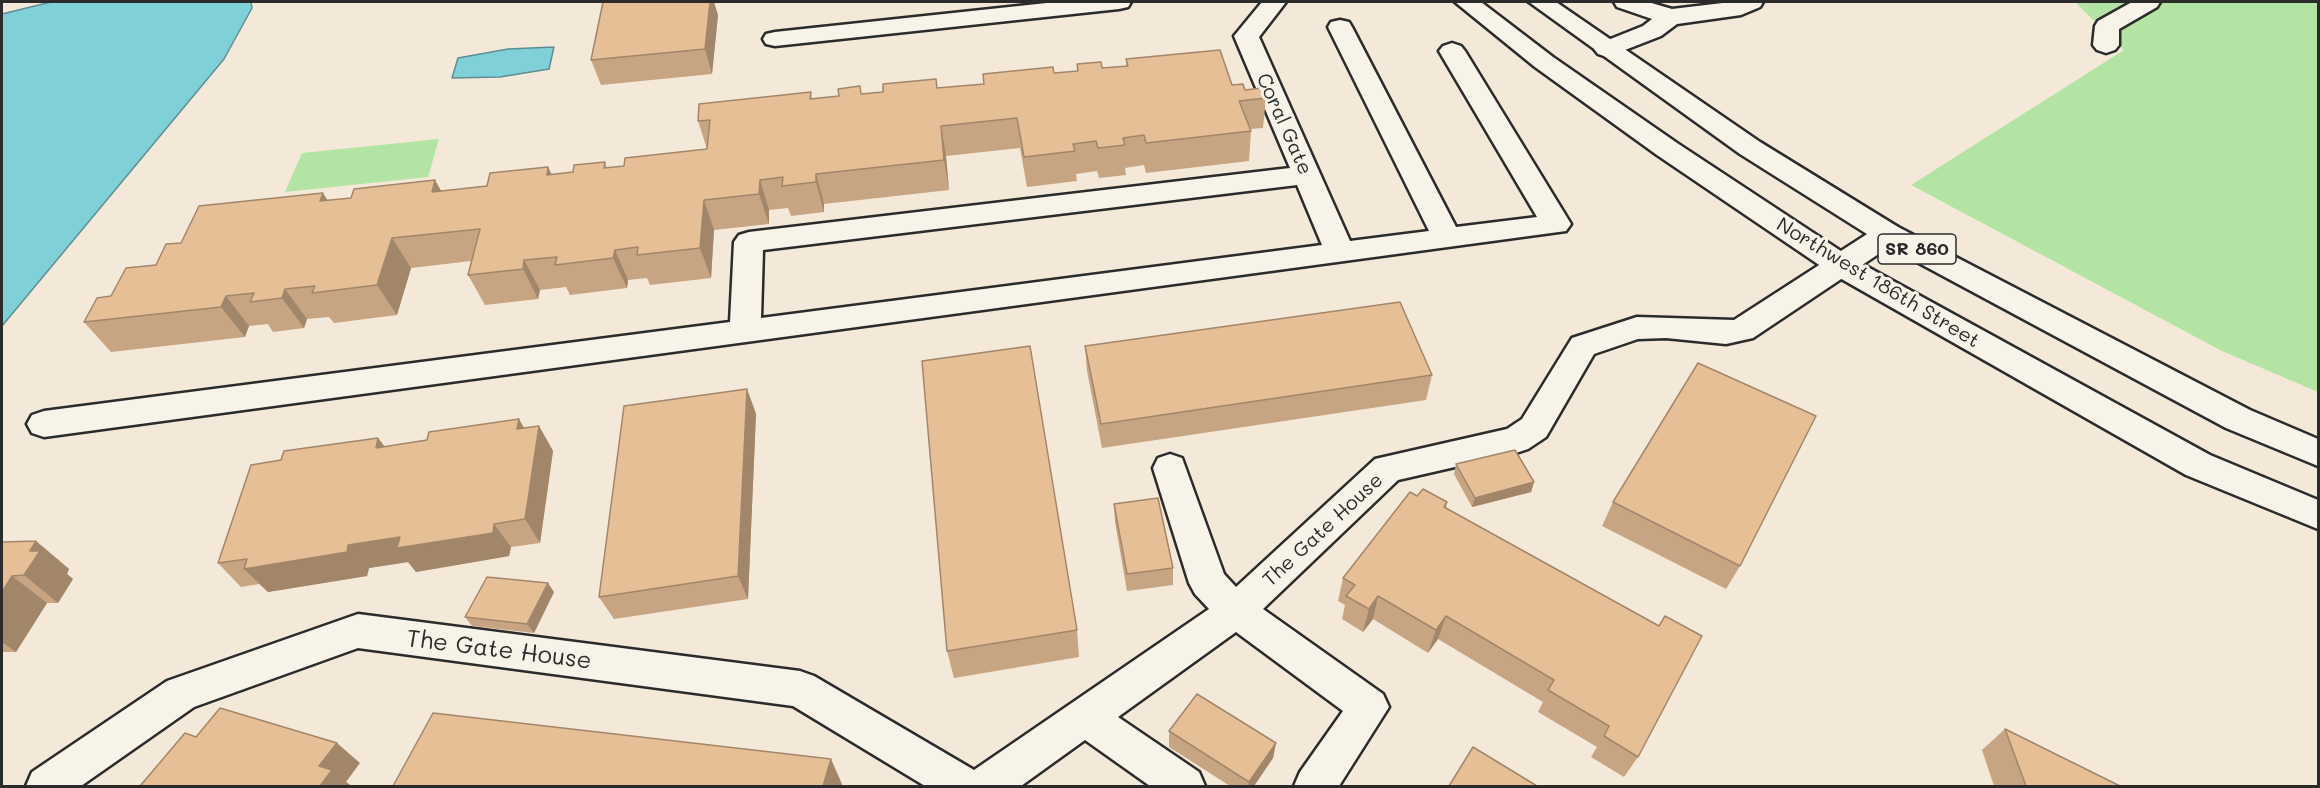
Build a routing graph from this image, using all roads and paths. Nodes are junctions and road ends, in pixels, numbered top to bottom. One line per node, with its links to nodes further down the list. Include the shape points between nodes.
1 (1119, 2): 10 (main road)
2 (1274, 2): 14 (main road, Coral Gate, via 1246,36)
3 (1467, 2): 18 (main road, Northwest 186th Street / SR 860, via 1709,179)
4 (1541, 2): 12 (main road, SR 860)
5 (1626, 2): 8 (main road)
6 (1751, 2): 8 (main road, via 1732,9)
7 (2148, 2): 11 (main road, via 2107,26)
8 (1670, 17): 12 (main road, via 1652,31)
9 (1340, 27): 16 (main road)
10 (775, 39)
11 (2106, 45)
12 (1607, 49): 15 (main road, SR 860, via 1750,148)
13 (1452, 51): 16 (main road, via 1556,224)
14 (1306, 175): 17 (main road, Coral Gate); 19 (main road, via 749,242)
15 (1888, 234): 18 (main road, The Gate House); 21 (main road, SR 860, via 2238,419)
16 (1447, 238): 17 (main road)
17 (1340, 252): 19 (main road)
18 (1842, 266): 23 (main road, Northwest 186th Street / SR 860, via 2198,465); 24 (main road, The Gate House, via 1742,330 1726,333 1637,328 1583,346 1534,428 1516,440 1387,469)
19 (745, 331): 20 (main road)
20 (44, 424)
21 (2319, 453)
22 (1170, 468): 24 (main road, via 1208,583)
23 (2319, 515)
24 (1236, 611): 25 (main road, The Gate House); 30 (main road, via 1369,708)
25 (1085, 717): 28 (main road, The Gate House); 29 (main road)
26 (47, 786): 27 (main road, The Gate House, via 181,694 358,631 800,689)
27 (962, 786)
28 (987, 786)
29 (1184, 786)
30 (1315, 786)

